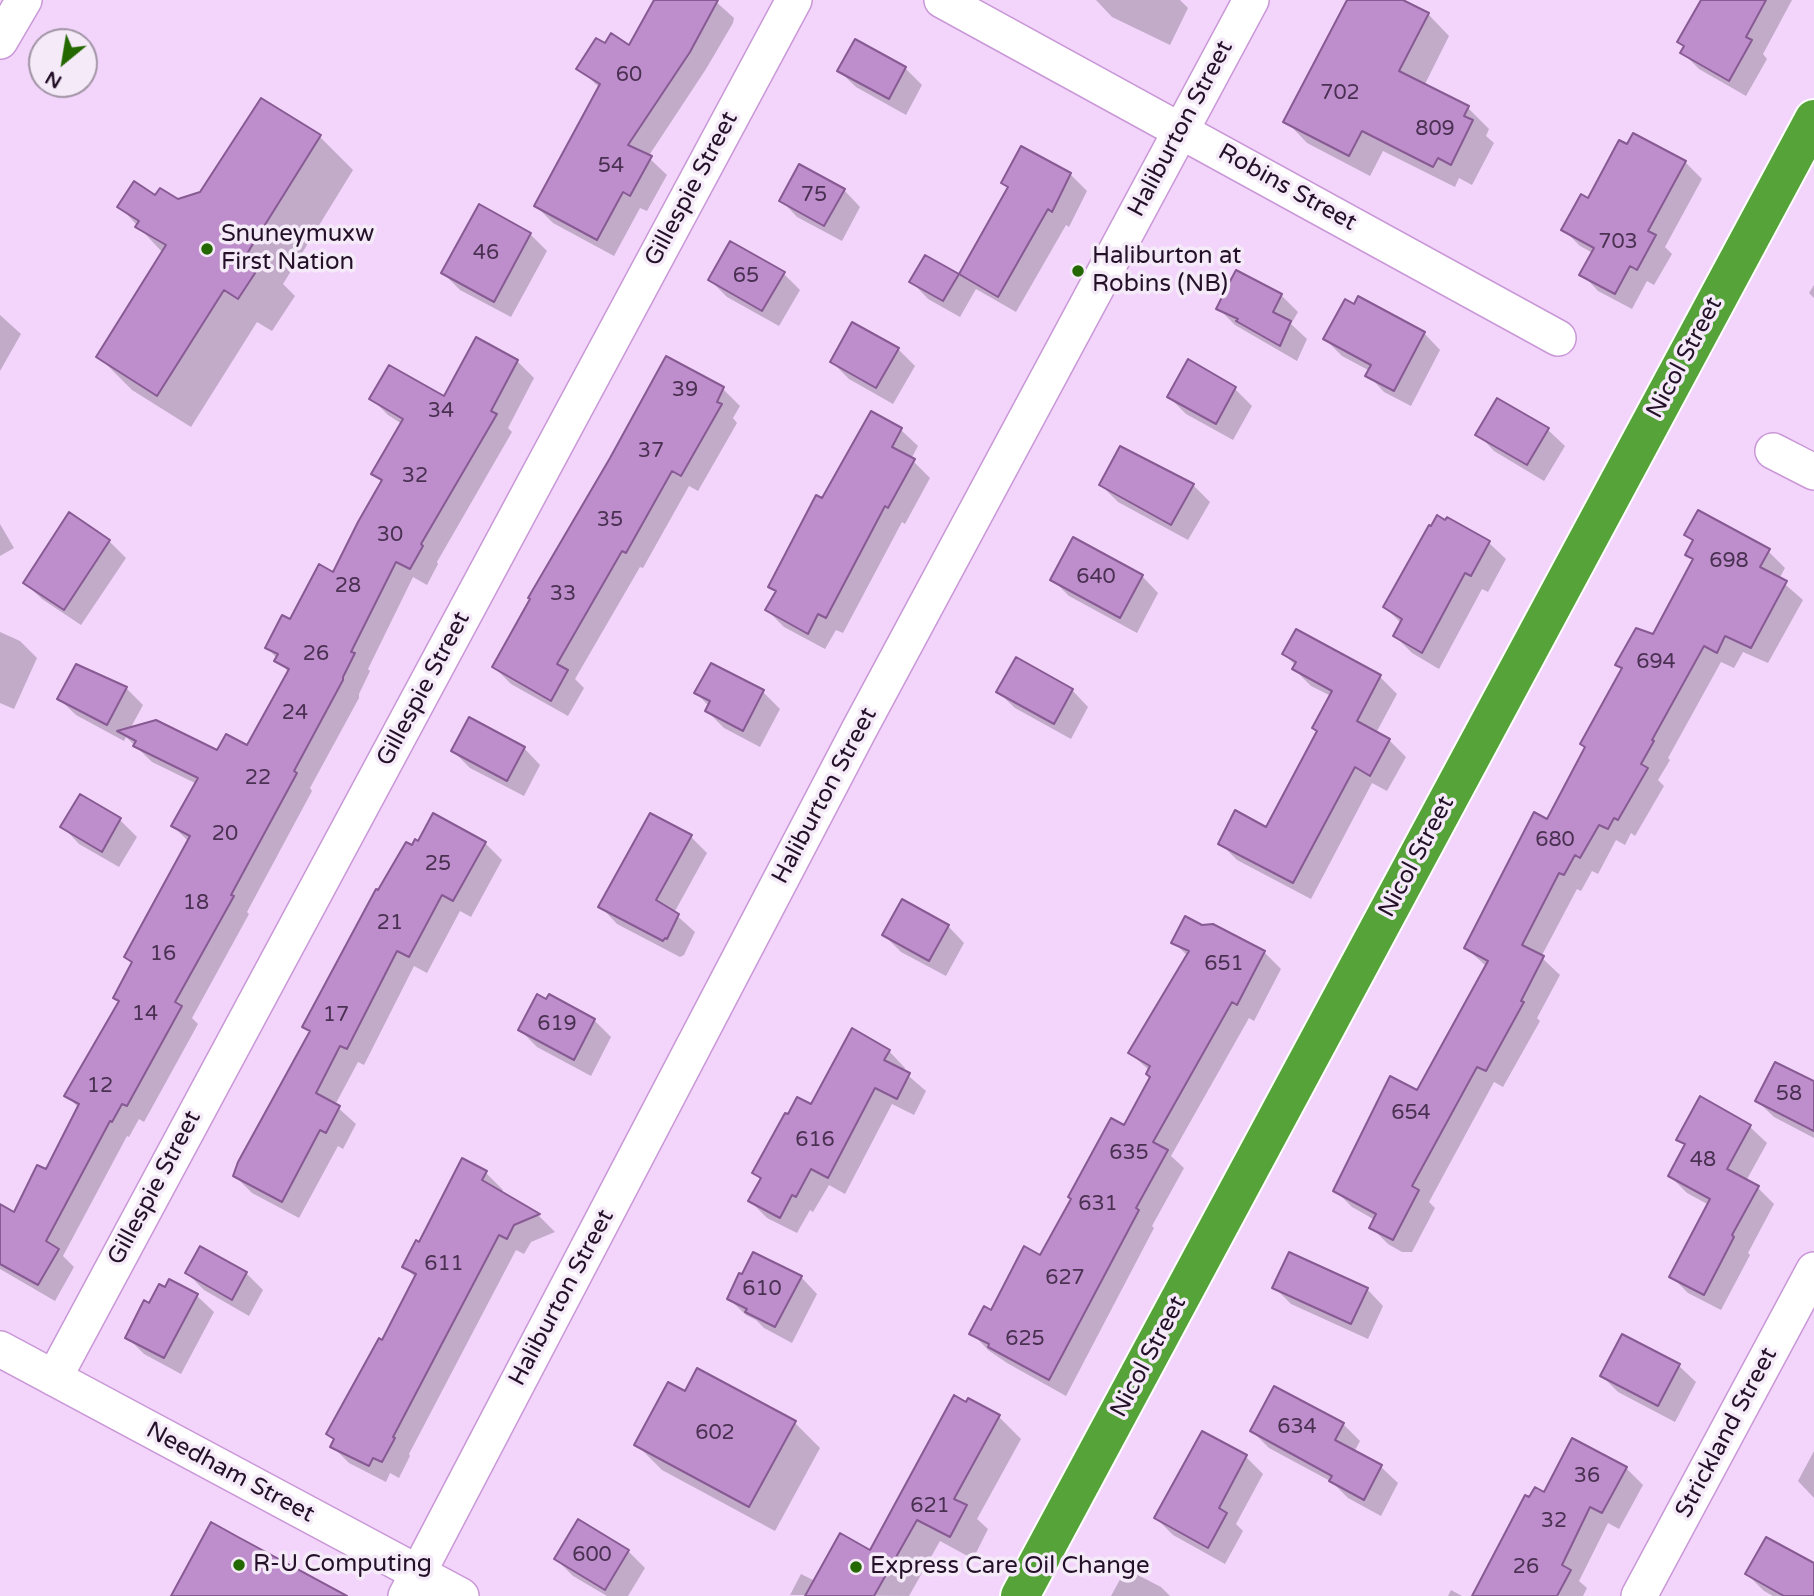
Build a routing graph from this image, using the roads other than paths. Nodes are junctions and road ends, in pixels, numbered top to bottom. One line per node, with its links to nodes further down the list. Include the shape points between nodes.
1 (794, 0): 13 (street, Gillespie Street)
2 (942, 0): 7 (street, Robins Street)
3 (1251, 0): 7 (street, Haliburton Street)
4 (22, 1): 5 (street)
5 (0, 41)
6 (1814, 119): 16 (highway, Nicol Street)
7 (1180, 130): 8 (street, Robins Street); 14 (street, Haliburton Street, via 860,728)
8 (1558, 338)
9 (1773, 451): 10 (street)
10 (1814, 472)
11 (1814, 1270): 17 (street, Strickland Street)
12 (0, 1349): 13 (street, Needham Street)
13 (54, 1378): 14 (street, Needham Street)
14 (413, 1585): 15 (street, Needham Street)
15 (461, 1596)
16 (1020, 1596)
17 (1639, 1596)

